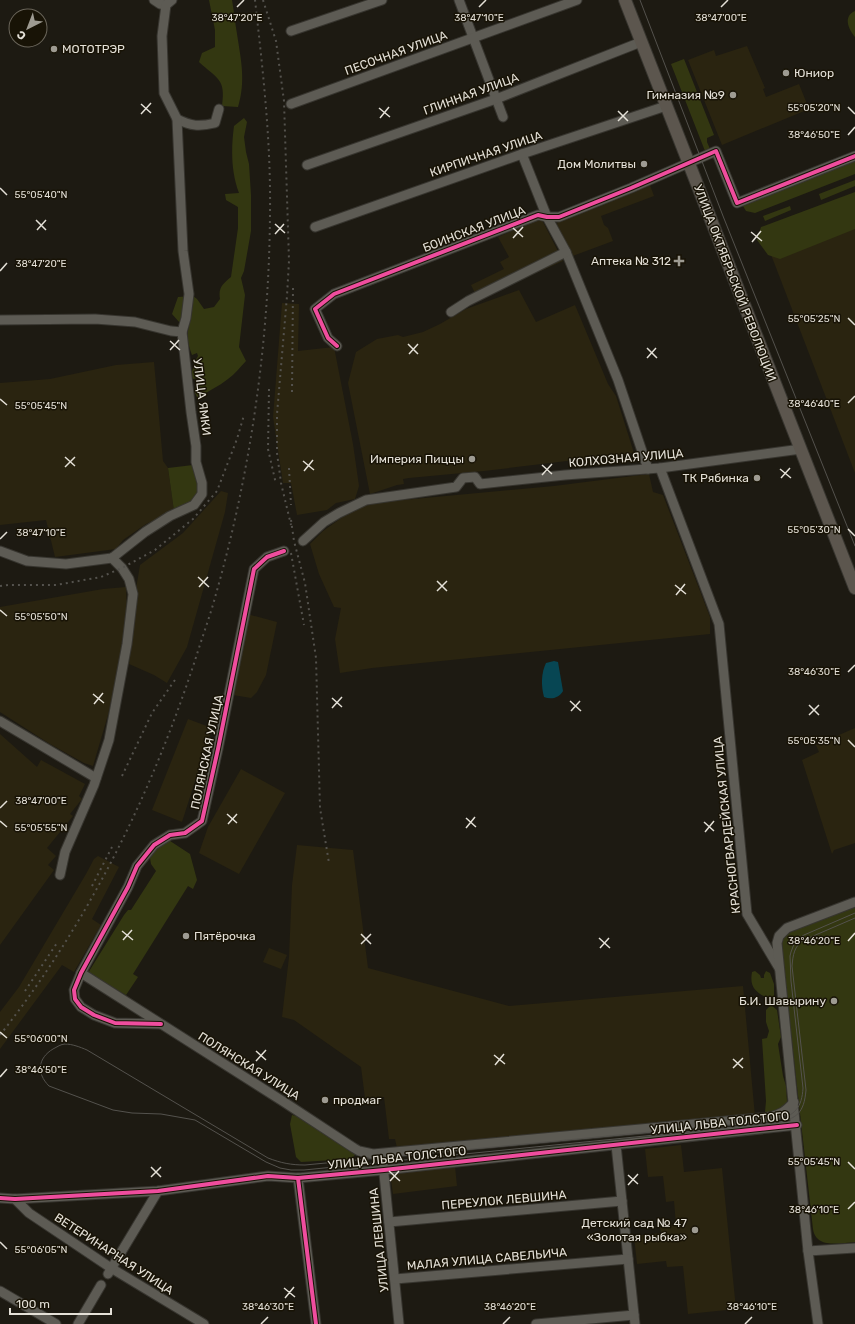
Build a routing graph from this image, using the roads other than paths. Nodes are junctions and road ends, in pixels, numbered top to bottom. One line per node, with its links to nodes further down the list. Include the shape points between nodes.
1 (154, 0): 6 (street, УЛИЦА ЯМКИ, via 160,4)
2 (382, 0): 7 (street)
3 (458, 0): 8 (street)
4 (577, 0): 8 (street, ПЕСОЧНАЯ УЛИЦА)
5 (625, 0): 9 (main road, УЛИЦА ОКТЯБРЬСКОЙ РЕВОЛЮЦИИ)
6 (169, 3): 15 (street, УЛИЦА ЯМКИ, via 162,36 164,93)
7 (291, 31)
8 (472, 37): 10 (street); 11 (street, ПЕСОЧНАЯ УЛИЦА)
9 (641, 42): 10 (street, ГЛИННАЯ УЛИЦА); 12 (main road, УЛИЦА ОКТЯБРЬСКОЙ РЕВОЛЮЦИИ)
10 (496, 99): 14 (street); 19 (street, ГЛИННАЯ УЛИЦА)
11 (291, 104)
12 (666, 106): 16 (street, КИРПИЧНАЯ УЛИЦА); 18 (main road, УЛИЦА ОКТЯБРЬСКОЙ РЕВОЛЮЦИИ)
13 (219, 109): 15 (street, via 215,122 206,125 197,126)
14 (503, 117)
15 (176, 119): 25 (street, УЛИЦА ЯМКИ, via 183,250 189,294)
16 (522, 154): 20 (street); 21 (street, КИРПИЧНАЯ УЛИЦА)
17 (855, 156): 18 (street, БОИНСКАЯ УЛИЦА, via 737,203 716,151)
18 (688, 162): 20 (street, БОИНСКАЯ УЛИЦА, via 559,217); 27 (main road, УЛИЦА ОКТЯБРЬСКОЙ РЕВОЛЮЦИИ)
19 (307, 165)
20 (547, 217): 22 (street); 26 (street, БОИНСКАЯ УЛИЦА, via 538,215 334,294 315,309 328,338)
21 (315, 227)
22 (566, 252): 23 (street); 29 (street, via 618,380)
23 (451, 312)
24 (0, 320): 25 (street, via 95,318 135,322)
25 (182, 332): 33 (street, УЛИЦА ЯМКИ, via 196,462 202,482 202,494 194,505 145,532)
26 (337, 346)
27 (800, 449): 28 (street, КОЛХОЗНАЯ УЛИЦА); 34 (main road, УЛИЦА ОКТЯБРЬСКОЙ РЕВОЛЮЦИИ)
28 (660, 468): 29 (street, КОЛХОЗНАЯ УЛИЦА); 39 (street, КРАСНОГВАРДЕЙСКАЯ УЛИЦА, via 719,624 746,914)
29 (648, 469): 30 (street, КОЛХОЗНАЯ УЛИЦА, via 480,484 475,477 463,478 456,487 366,500 324,522)
30 (303, 541)
31 (0, 551): 33 (street, via 27,561 58,564)
32 (284, 551): 40 (street, ПОЛЯНСКАЯ УЛИЦА, via 267,557 254,569 202,821 185,833 170,835 154,845 146,854 137,866)
33 (112, 558): 36 (street, via 129,579 133,594 127,644 109,740)
34 (855, 588)
35 (0, 721): 36 (street)
36 (96, 778): 37 (street, via 65,852)
37 (60, 876)
38 (855, 902): 39 (street, via 783,931 778,943)
39 (779, 968): 42 (street, КРАСНОГВАРДЕЙСКАЯ УЛИЦА)
40 (81, 973): 41 (street); 41 (street, ПОЛЯНСКАЯ УЛИЦА, via 74,990 75,999 81,1007 115,1023)
41 (161, 1024): 45 (street, ПОЛЯНСКАЯ УЛИЦА, via 354,1148)
42 (794, 1102): 43 (street, КРАСНОГВАРДЕЙСКАЯ УЛИЦА); 45 (street, УЛИЦА ЛЬВА ТОЛСТОГО, via 785,1112 769,1117)
43 (796, 1125): 44 (street, УЛИЦА ЛЬВА ТОЛСТОГО); 54 (street, КРАСНОГВАРДЕЙСКАЯ УЛИЦА)
44 (616, 1145): 46 (street, УЛИЦА ЛЬВА ТОЛСТОГО); 51 (street)
45 (382, 1154): 46 (street, УЛИЦА ЛЕВШИНА)
46 (384, 1170): 47 (street, УЛИЦА ЛЬВА ТОЛСТОГО); 52 (street, УЛИЦА ЛЕВШИНА)
47 (298, 1178): 48 (street, УЛИЦА ЛЬВА ТОЛСТОГО, via 268,1176); 64 (street)
48 (158, 1191): 50 (street, УЛИЦА ЛЬВА ТОЛСТОГО); 56 (street)
49 (0, 1198): 50 (street, УЛИЦА ЛЬВА ТОЛСТОГО)
50 (15, 1199): 56 (street, ВЕТЕРИНАРНАЯ УЛИЦА, via 29,1213)
51 (622, 1201): 52 (street, ПЕРЕУЛОК ЛЕВШИНА); 55 (street)
52 (389, 1222): 57 (street, УЛИЦА ЛЕВШИНА)
53 (855, 1248): 54 (street)
54 (808, 1251): 67 (street, КРАСНОГВАРДЕЙСКАЯ УЛИЦА)
55 (628, 1259): 57 (street, МАЛАЯ УЛИЦА САВЕЛЬИЧА); 60 (street)
56 (110, 1271): 63 (street, ВЕТЕРИНАРНАЯ УЛИЦА)
57 (395, 1279): 65 (street, УЛИЦА ЛЕВШИНА)
58 (101, 1285): 62 (street)
59 (0, 1291): 61 (street)
60 (635, 1319): 66 (street)
61 (56, 1324)
62 (78, 1324)
63 (204, 1324)
64 (316, 1324)
65 (399, 1324)
66 (536, 1324)
67 (818, 1324)

